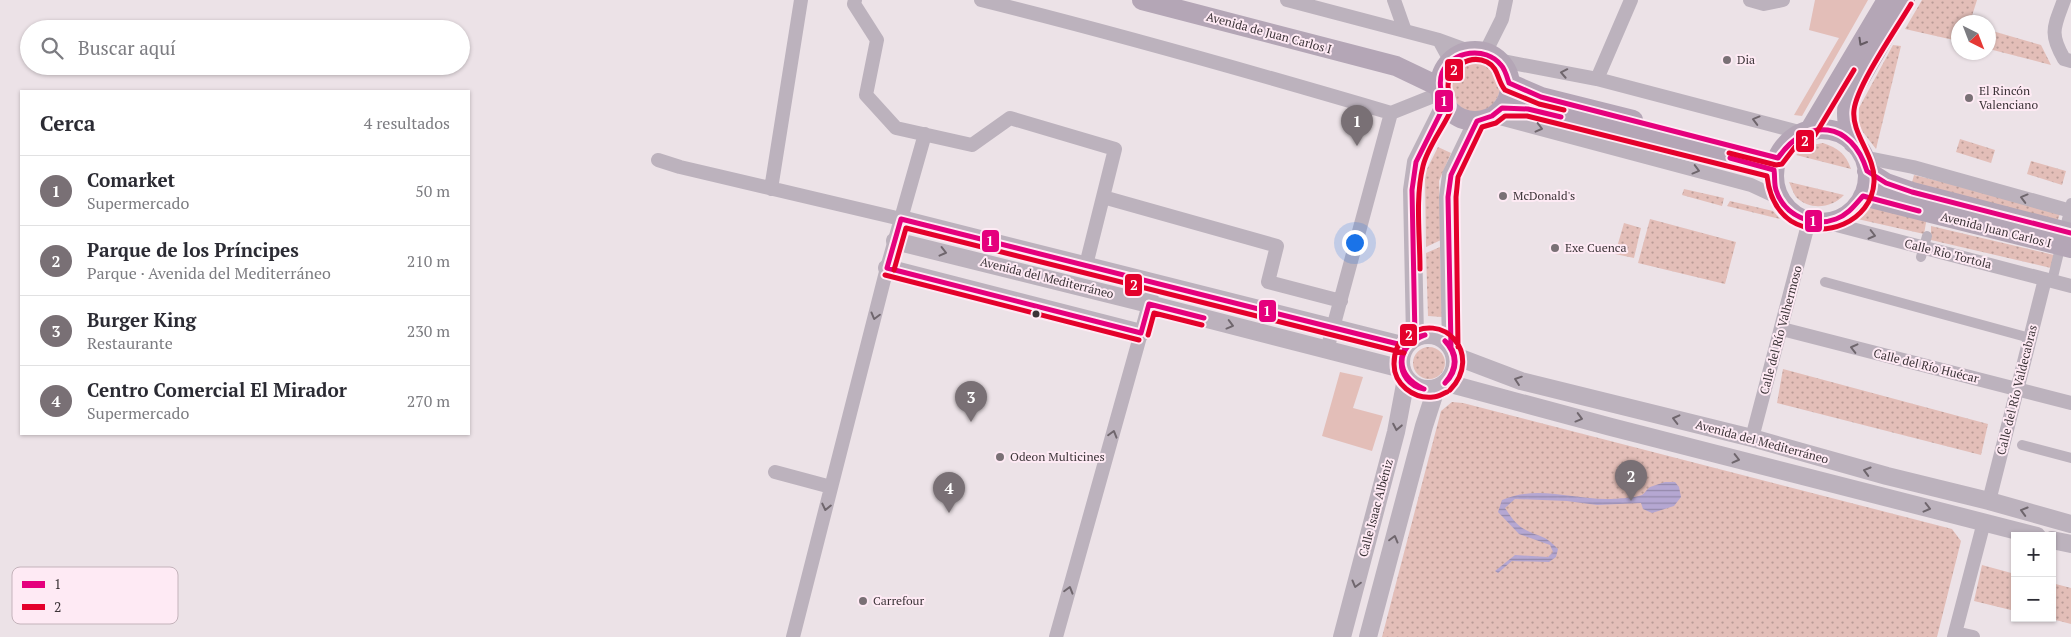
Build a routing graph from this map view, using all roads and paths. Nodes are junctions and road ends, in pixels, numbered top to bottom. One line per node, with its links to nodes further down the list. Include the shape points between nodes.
1 (801, 0): 28 (street)
2 (855, 0): 24 (street, via 854,4 877,40 866,95 896,128)
3 (981, 0): 21 (street, via 1210,60)
4 (1142, 0): 20 (main road, Avenida de Juan Carlos I, via 1396,66)
5 (1287, 0): 14 (street)
6 (1394, 0): 14 (street)
7 (1506, 0): 16 (street, via 1502,19)
8 (1631, 0): 18 (street)
9 (1750, 0): 10 (street, via 1764,4)
10 (1783, 0)
11 (1887, 0): 23 (main road, one-way to 23)
12 (1905, 0): 25 (main road, via 1847,105 1847,119)
13 (2064, 0): 17 (street, via 2054,26 2055,43)
14 (1405, 31): 15 (street)
15 (1439, 40): 16 (street); 20 (street)
16 (1485, 55): 18 (street, one-way to 16); 19 (main road, via 1506,71); 20 (main road, via 1462,54)
17 (2068, 60)
18 (1597, 79): 23 (street, one-way to 18)
19 (1509, 82): 22 (main road, via 1508,96); 27 (main road, via 1541,97)
20 (1444, 83): 21 (street); 22 (main road, via 1459,117); 49 (street, via 1416,162 1412,190)
21 (1391, 114): 43 (street)
22 (1490, 115): 27 (main road, via 1528,109 1734,159); 31 (street, one-way to 31, via 1751,184); 51 (street, via 1451,175 1448,197)
23 (1806, 132): 25 (main road, via 1830,130 1845,136); 27 (main road, via 1786,144)
24 (925, 134): 30 (street, via 972,145 1010,118 1115,149); 33 (street)
25 (1861, 157): 29 (main road, via 1867,181); 32 (street, one-way to 25); 35 (main road, Avenida Juan Carlos I, via 1886,183)
26 (658, 160): 28 (street)
27 (1776, 164): 31 (main road, via 1775,184)
28 (771, 189): 33 (street)
29 (1862, 196): 34 (main road, via 1856,206 1837,220); 35 (main road, Avenida Juan Carlos I)
30 (1103, 197): 37 (street); 43 (street, via 1277,246 1268,282)
31 (1779, 198): 34 (main road, via 1794,214)
32 (2070, 208): 35 (street)
33 (901, 219): 36 (street); 37 (street, Avenida del Mediterráneo)
34 (1817, 222): 39 (street, Calle Rio Tortola, one-way to 39); 46 (street, Calle del Río Valhermoso)
35 (2066, 240): 39 (street)
36 (895, 241): 38 (street); 44 (street, Avenida del Mediterráneo, one-way to 44)
37 (1086, 265): 40 (street, Avenida del Mediterráneo)
38 (887, 268): 47 (street); 60 (street, one-way to 60)
39 (2048, 280): 42 (street, Calle Rio Tortola); 48 (street, Calle del Río Valdecabras)
40 (1155, 282): 44 (street); 45 (street, Avenida del Mediterráneo)
41 (1825, 282): 48 (street)
42 (2071, 286)
43 (1341, 301): 45 (street)
44 (1149, 304): 47 (street); 50 (street, Avenida del Mediterráneo, one-way to 50)
45 (1334, 328): 49 (street, Avenida del Mediterráneo); 50 (street)
46 (1782, 329): 54 (street, Calle del Río Huécar, one-way to 46); 56 (street, Calle del Río Valhermoso)
47 (1140, 333): 69 (street, one-way to 47)
48 (2030, 338): 54 (street, Calle del Río Valdecabras)
49 (1411, 342): 51 (street, via 1425,335 1435,336 1444,340); 52 (street, via 1401,357)
50 (1327, 350): 52 (street, Avenida del Mediterráneo)
51 (1453, 351): 53 (street, via 1455,370); 56 (street, Avenida del Mediterráneo, one-way to 51, via 1521,381)
52 (1404, 374): 53 (street, via 1420,388); 70 (street, Calle Isaac Albéniz, one-way to 70, via 1396,432)
53 (1441, 386): 62 (street, Avenida del Mediterráneo, one-way to 62); 71 (street, Calle Isaac Albéniz, one-way to 53, via 1424,426)
54 (2017, 389): 55 (street, Calle del Río Huécar); 61 (street, Calle del Río Valdecabras)
55 (2071, 403)
56 (1752, 438): 61 (street, Avenida del Mediterráneo, one-way to 56)
57 (2022, 445): 58 (street)
58 (2071, 458)
59 (775, 472): 60 (street)
60 (831, 487): 68 (street, one-way to 68)
61 (1989, 501): 63 (street, Avenida del Mediterráneo, one-way to 61)
62 (1984, 522): 64 (street, Avenida del Mediterráneo); 67 (street)
63 (2071, 524)
64 (2022, 532)
65 (2056, 541): 66 (street)
66 (2071, 544)
67 (1955, 635): 72 (street)
68 (793, 637)
69 (1056, 637)
70 (1342, 637)
71 (1368, 637)
72 (1973, 637)

